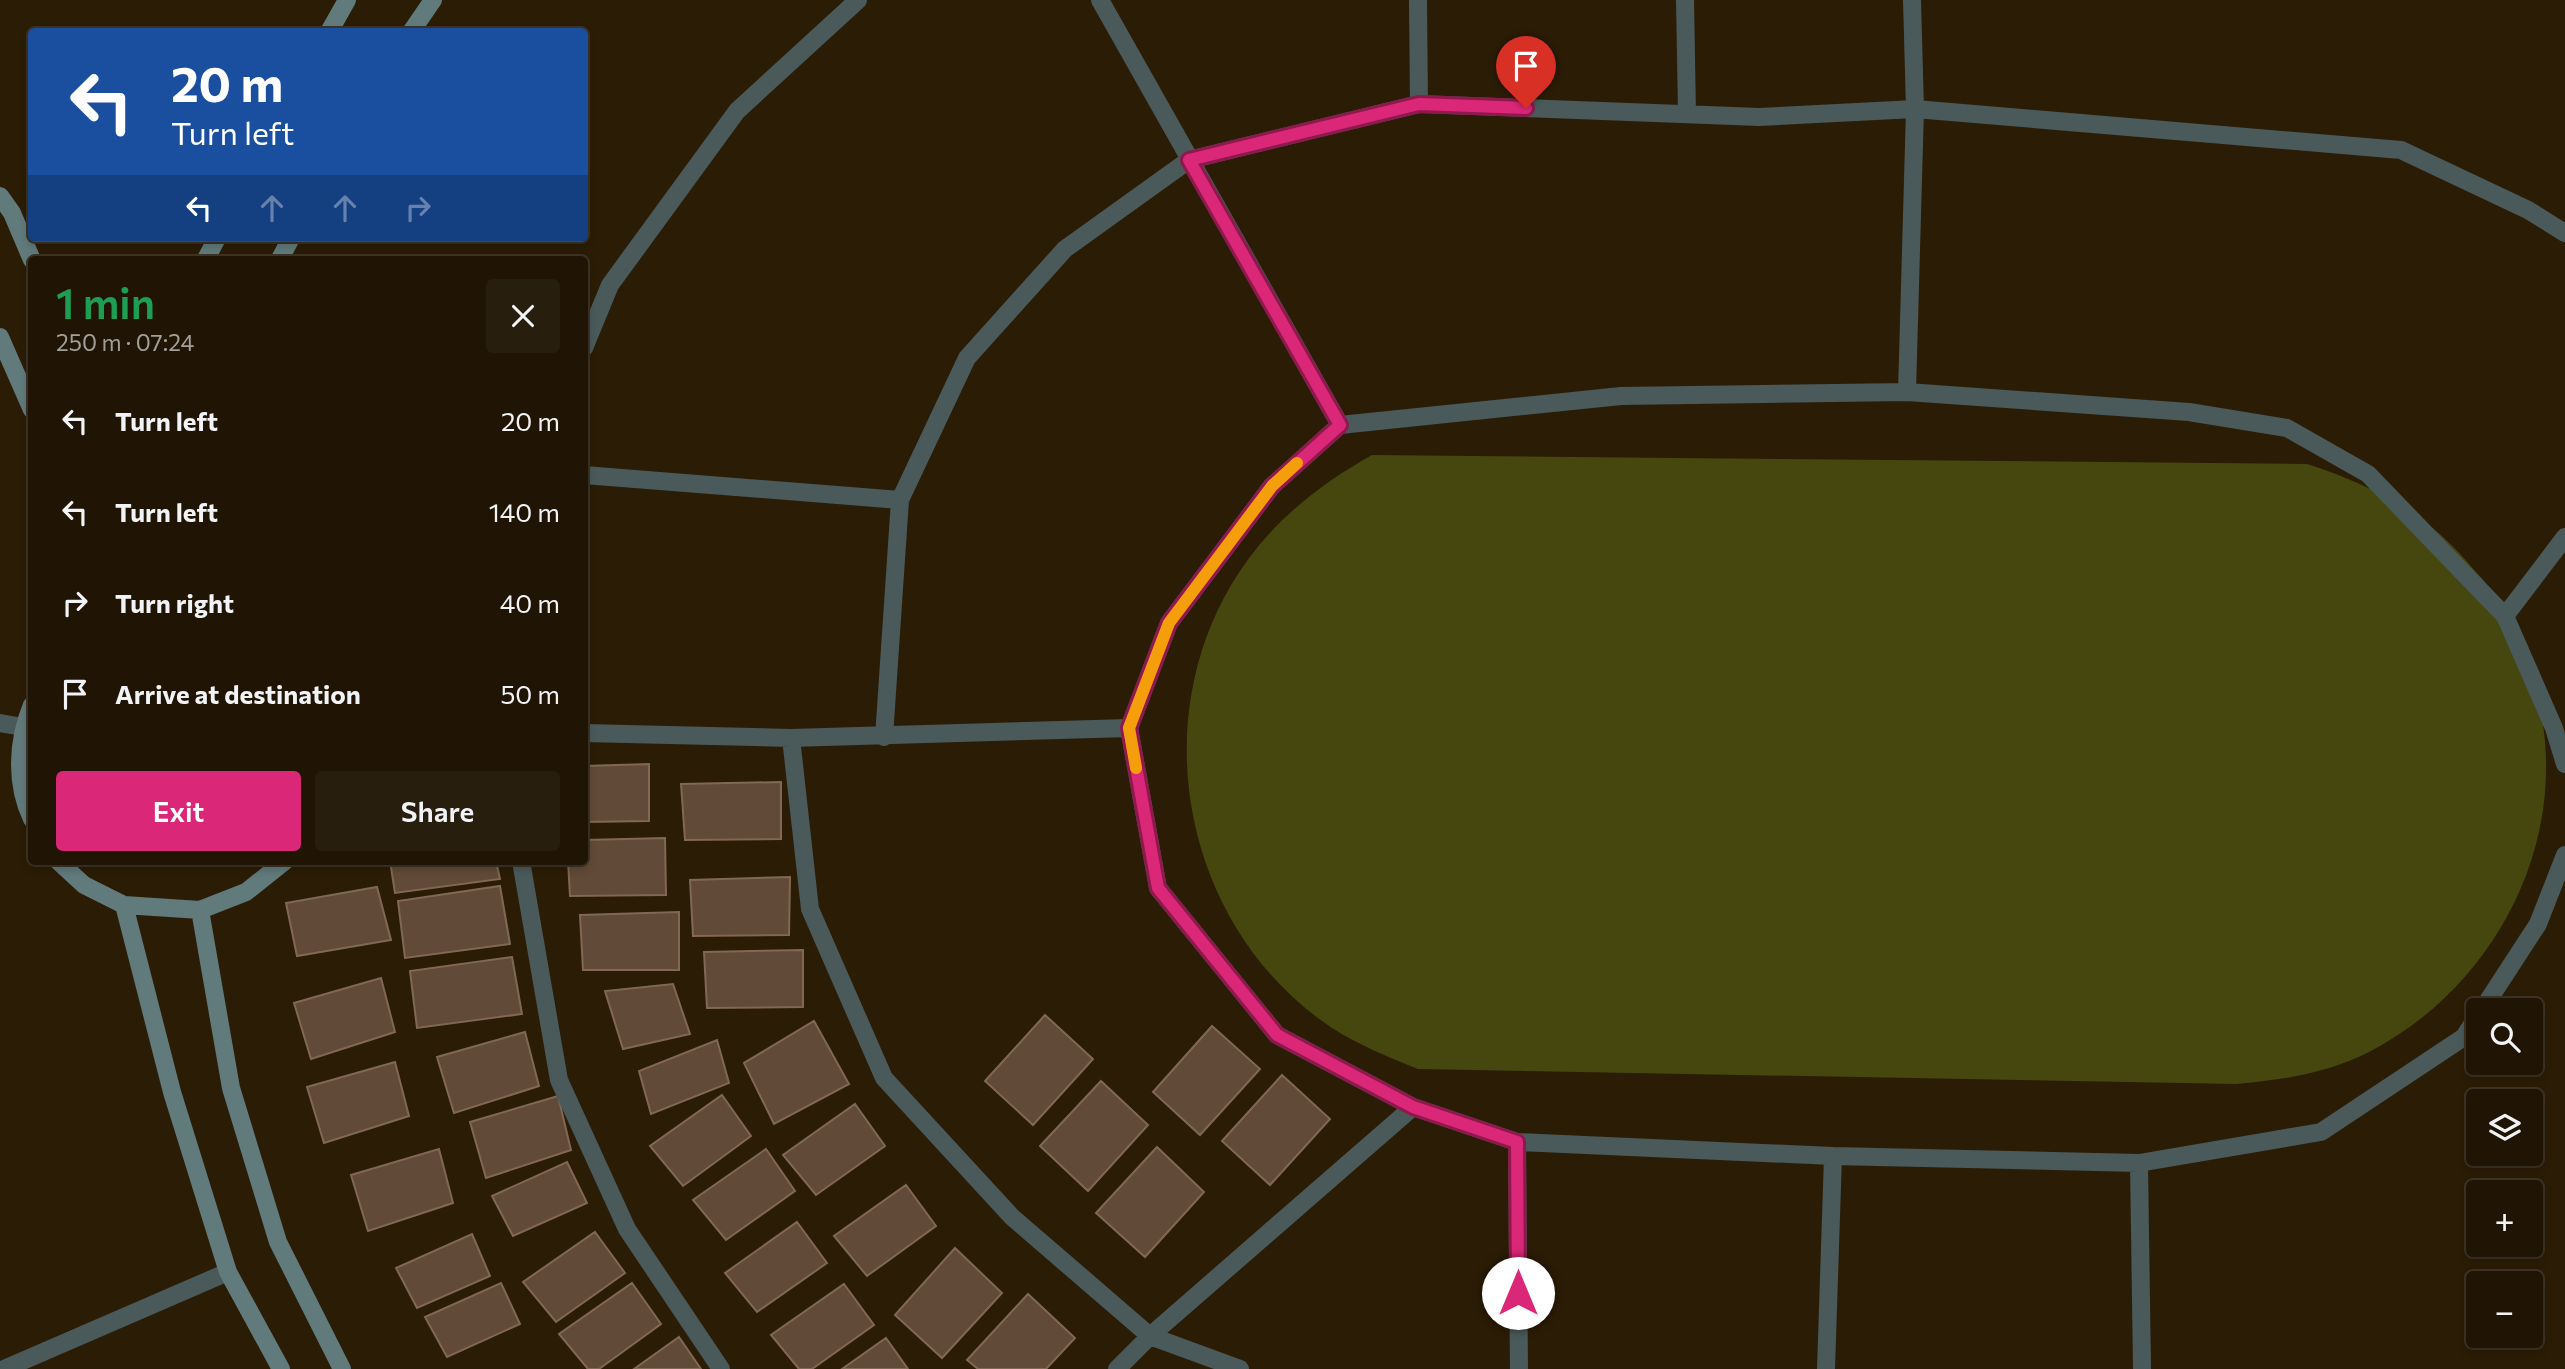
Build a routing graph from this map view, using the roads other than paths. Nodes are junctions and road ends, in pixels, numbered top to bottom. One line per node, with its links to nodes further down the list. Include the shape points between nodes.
1 (347, 0): 8 (street)
2 (433, 0): 9 (street)
3 (858, 0): 18 (street, via 737,111 610,285)
4 (1100, 0): 13 (street)
5 (1418, 0): 10 (street)
6 (1685, 0): 12 (street)
7 (1912, 0): 11 (street)
8 (331, 28)
9 (414, 28)
10 (1419, 104): 12 (street); 13 (street)
11 (1914, 109): 12 (street, via 1759,117); 15 (street, via 2401,150); 19 (street)
12 (1687, 114)
13 (1189, 160): 21 (street); 23 (street, via 1065,249 967,358)
14 (0, 196): 16 (street)
15 (2565, 233)
16 (30, 256)
17 (0, 337): 20 (street)
18 (588, 338)
19 (1907, 392): 21 (street, via 1621,396); 25 (street, via 2189,412 2287,428 2368,474)
20 (28, 401)
21 (1340, 425): 29 (street, via 1272,486 1169,623)
22 (588, 475): 23 (street)
23 (900, 499): 31 (street)
24 (2565, 537): 25 (street)
25 (2505, 616): 33 (street)
26 (28, 715): 28 (street)
27 (0, 723): 28 (street)
28 (23, 727): 34 (street, via 19,772)
29 (1129, 728): 31 (street); 43 (street, via 1158,888 1277,1035)
30 (588, 733): 32 (street)
31 (884, 737): 32 (street)
32 (791, 738): 48 (street, via 810,909 884,1078 1012,1217)
33 (2565, 764)
34 (28, 805)
35 (2565, 855): 41 (street, via 2538,924)
36 (62, 865): 39 (street, via 84,885)
37 (280, 865): 40 (street, via 246,892)
38 (522, 865): 52 (street, via 559,1080 627,1229)
39 (124, 905): 40 (street); 47 (street, via 172,1092)
40 (200, 909): 51 (street, via 231,1088 278,1242)
41 (2490, 998)
42 (2466, 1034): 46 (street, via 2321,1132)
43 (1413, 1107): 44 (street); 48 (street)
44 (1517, 1142): 45 (street); 55 (street)
45 (1833, 1156): 46 (street); 56 (street)
46 (2139, 1163): 57 (street)
47 (228, 1272): 49 (street); 50 (street)
48 (1150, 1336): 53 (street); 54 (street)
49 (4, 1369)
50 (281, 1369)
51 (342, 1369)
52 (721, 1369)
53 (1117, 1369)
54 (1240, 1369)
55 (1519, 1369)
56 (1826, 1369)
57 (2142, 1369)

